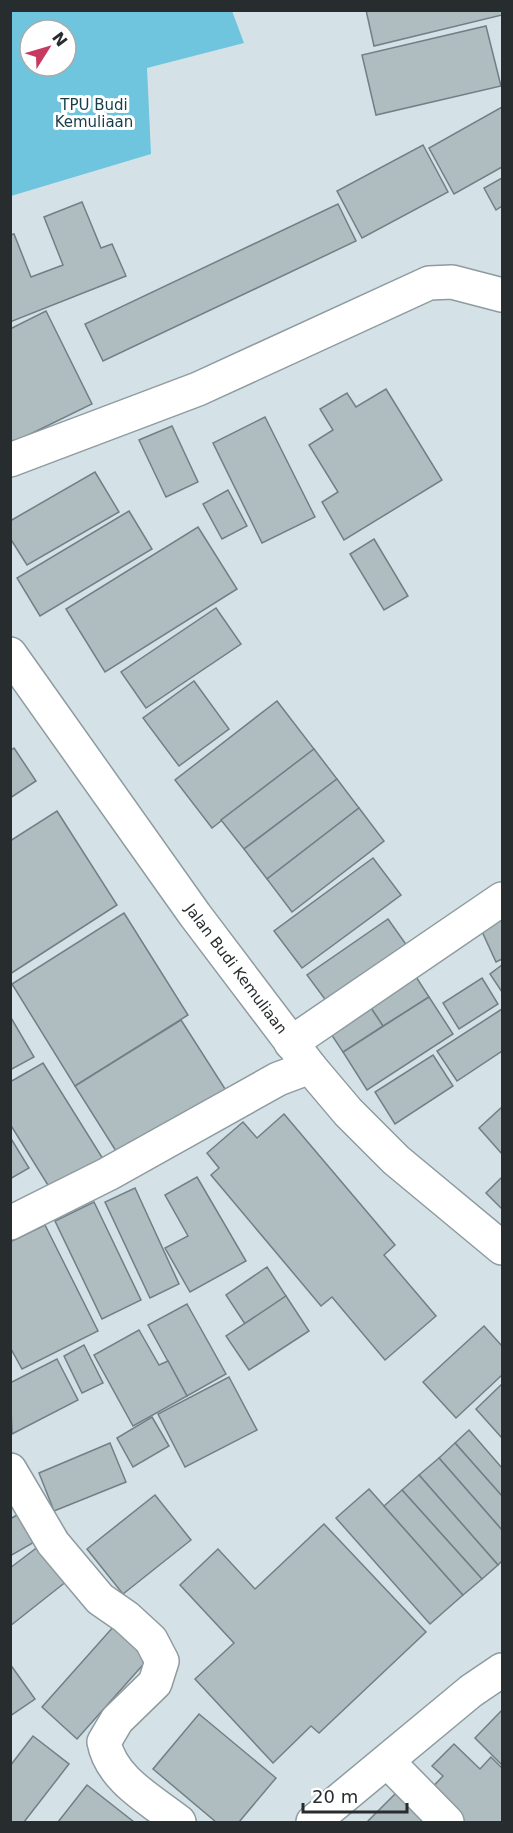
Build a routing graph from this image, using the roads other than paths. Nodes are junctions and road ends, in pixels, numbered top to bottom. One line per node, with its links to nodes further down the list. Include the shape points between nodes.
1 (502, 295): 2 (street, via 452,282 429,283 198,389)
2 (10, 460)
3 (10, 654): 5 (street, Jalan Budi Kemuliaan, via 195,915)
4 (502, 899): 5 (street)
5 (300, 1055): 6 (street, via 278,1079 108,1174); 7 (street, Jalan Budi Kemuliaan, via 348,1112 396,1160)
6 (10, 1223)
7 (502, 1248)
8 (10, 1470): 11 (street, via 53,1543 100,1599 151,1640 162,1661 155,1683 117,1720 104,1742 117,1772)
9 (502, 1670): 10 (street, via 471,1691)
10 (388, 1762): 12 (street); 13 (street)
11 (179, 1822)
12 (313, 1822)
13 (447, 1822)

